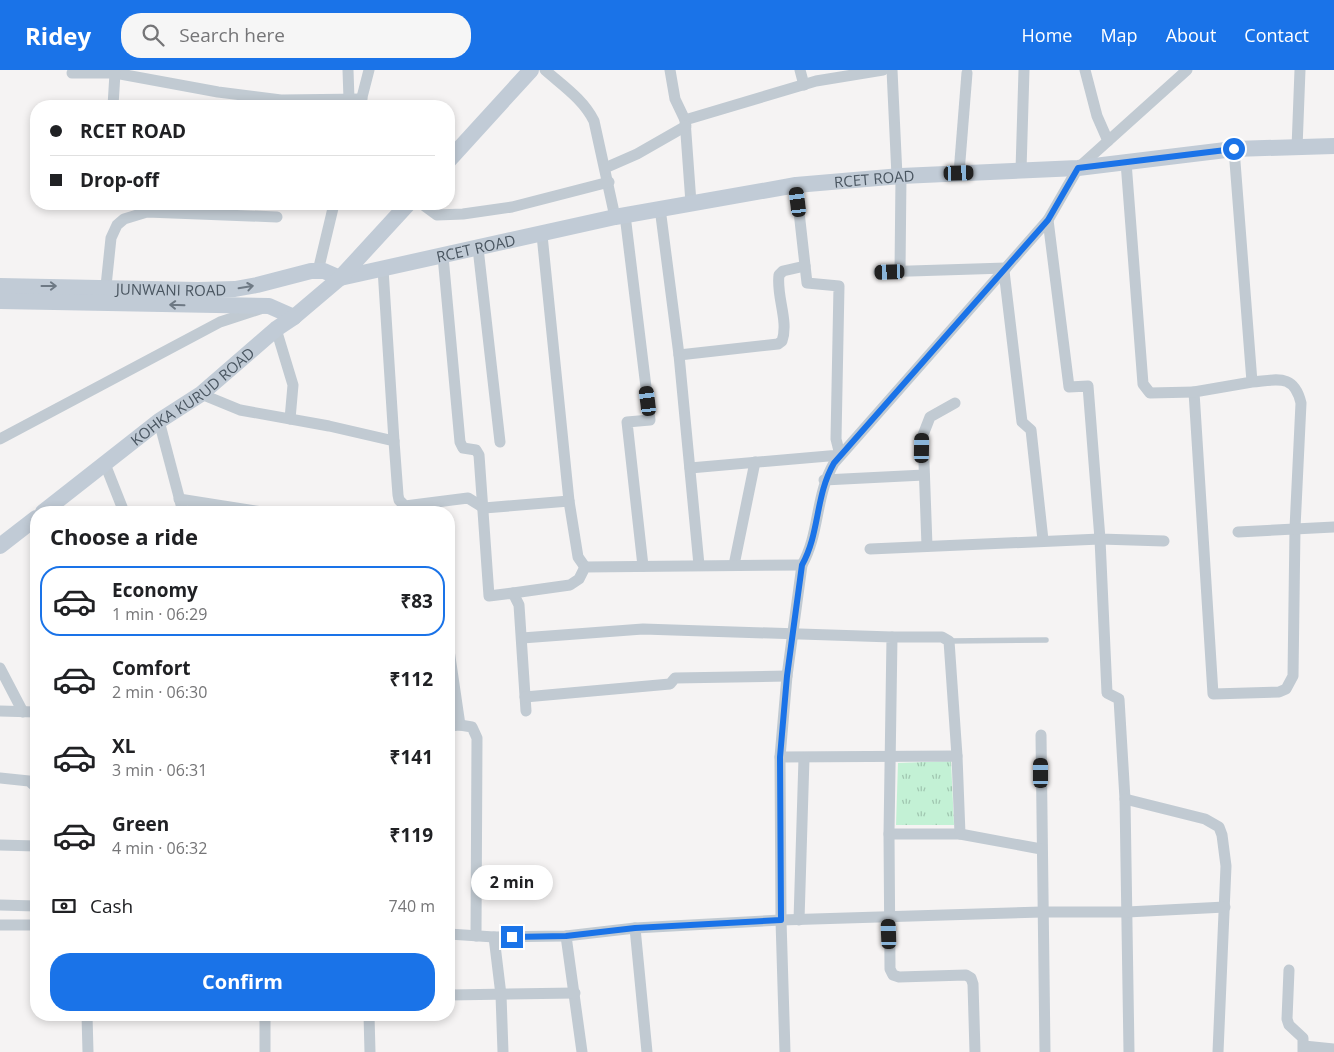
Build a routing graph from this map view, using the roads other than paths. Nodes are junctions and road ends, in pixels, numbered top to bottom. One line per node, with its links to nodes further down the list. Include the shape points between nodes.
1 (348, 70): 17 (street)
2 (368, 70): 20 (street)
3 (531, 70): 26 (main road)
4 (545, 70): 28 (street, via 588,109)
5 (670, 70): 21 (street, via 675,100)
6 (800, 70): 16 (street)
7 (883, 70): 16 (street)
8 (892, 70): 32 (street)
9 (1024, 70): 30 (street)
10 (1086, 70): 22 (street, via 1097,116)
11 (1300, 70): 24 (street)
12 (1184, 71): 22 (street)
13 (115, 72): 14 (street); 17 (street, via 218,92 281,100); 18 (street)
14 (72, 73)
15 (967, 73): 31 (street)
16 (804, 85): 21 (street)
17 (349, 99): 19 (street)
18 (113, 100)
19 (353, 100)
20 (361, 100)
21 (685, 123): 28 (street, via 637,154); 35 (street)
22 (1108, 141): 29 (street)
23 (1334, 146): 24 (main road, RCET ROAD)
24 (1297, 148): 25 (main road, RCET ROAD)
25 (1234, 149): 27 (main road, RCET ROAD); 63 (street)
26 (455, 153)
27 (1126, 162): 29 (main road, RCET ROAD); 64 (street, via 1143,384 1150,393)
28 (606, 168): 33 (street)
29 (1078, 168): 30 (main road, RCET ROAD); 44 (street)
30 (1021, 170): 31 (main road, RCET ROAD)
31 (959, 173): 32 (main road, RCET ROAD)
32 (899, 176): 34 (main road, RCET ROAD); 53 (street)
33 (609, 182): 41 (street, via 512,207 438,215); 42 (street)
34 (796, 186): 35 (main road, RCET ROAD); 48 (street)
35 (691, 203): 36 (main road, RCET ROAD)
36 (660, 208): 42 (main road, RCET ROAD); 62 (street)
37 (183, 210): 57 (street, via 147,212 124,218 111,238)
38 (211, 210): 43 (street)
39 (333, 210): 51 (street)
40 (402, 210): 55 (main road, KOHKA KURUD ROAD)
41 (431, 210)
42 (620, 216): 45 (main road, RCET ROAD); 99 (street, via 650,420 627,422)
43 (278, 217)
44 (1048, 220): 50 (street); 89 (street, via 1069,387 1088,386)
45 (542, 235): 46 (main road, RCET ROAD); 79 (street)
46 (478, 248): 47 (main road, RCET ROAD); 71 (street)
47 (443, 256): 49 (main road, RCET ROAD); 84 (street, via 460,442 463,448 476,450 479,454)
48 (805, 266): 62 (street, via 779,275 784,329 782,341 772,346); 72 (street, via 807,283 839,286 836,439)
49 (383, 269): 55 (main road, RCET ROAD); 70 (street)
50 (1005, 270): 53 (street); 72 (street); 90 (street, via 1022,422 1031,430)
51 (318, 271): 54 (main road, JUNWANI ROAD); 55 (main road, JUNWANI ROAD)
52 (879, 272): 53 (street)
53 (900, 272)
54 (288, 277): 57 (main road, JUNWANI ROAD, one-way to 54, via 235,289); 59 (main road)
55 (340, 278): 60 (main road, KOHKA KURUD ROAD)
56 (0, 286): 57 (main road, JUNWANI ROAD, one-way to 57)
57 (106, 286)
58 (0, 301): 59 (main road, JUNWANI ROAD, one-way to 58)
59 (269, 306): 60 (main road, JUNWANI ROAD); 69 (street, via 220,322)
60 (294, 317): 61 (main road, KOHKA KURUD ROAD)
61 (276, 329): 65 (main road, KOHKA KURUD ROAD); 67 (street, via 293,385)
62 (679, 355): 75 (street)
63 (1252, 382): 64 (street); 87 (street, via 1283,379 1290,382 1299,394)
64 (1194, 392): 87 (street, via 1212,694 1278,692 1291,683)
65 (201, 394): 67 (street, via 240,410); 68 (main road, KOHKA KURUD ROAD)
66 (955, 403): 76 (street, via 938,411 925,426 922,435)
67 (290, 419): 70 (street)
68 (159, 421): 74 (main road, KOHKA KURUD ROAD); 78 (street)
69 (0, 439)
70 (394, 441): 84 (street, via 398,495 402,504 409,506 468,498)
71 (500, 442)
72 (840, 456): 73 (street); 77 (street)
73 (755, 462): 75 (street); 96 (street)
74 (105, 464): 80 (main road, KOHKA KURUD ROAD); 81 (street)
75 (690, 468): 95 (street)
76 (924, 475): 77 (street); 93 (street)
77 (824, 480): 97 (street, via 810,551)
78 (180, 499): 82 (street); 83 (street)
79 (569, 501): 84 (street); 98 (street, via 578,557)
80 (55, 506)
81 (122, 506)
82 (182, 506)
83 (224, 506)
84 (484, 508): 100 (street, via 489,596)
85 (30, 526): 92 (main road, KOHKA KURUD ROAD)
86 (1334, 527): 87 (street)
87 (1295, 528): 88 (street)
88 (1238, 532)
89 (1100, 539): 90 (street); 91 (street); 121 (street, via 1107,693 1120,699)
90 (1043, 540): 93 (street)
91 (1164, 541)
92 (0, 546)
93 (927, 546): 94 (street)
94 (870, 549)
95 (699, 565): 96 (street); 99 (street)
96 (734, 565): 97 (street)
97 (802, 565): 101 (street)
98 (585, 566): 99 (street); 100 (street, via 579,579 570,585)
99 (643, 566)
100 (513, 593): 103 (street, via 519,605)
101 (793, 635): 102 (street); 103 (street, via 643,629); 107 (street)
102 (892, 637): 105 (street, via 942,637); 118 (street)
103 (522, 638): 108 (street)
104 (1046, 640): 105 (lane)
105 (949, 641): 115 (street)
106 (0, 668): 111 (street)
107 (787, 676): 108 (street, via 675,678 670,684); 116 (street)
108 (525, 697): 110 (street)
109 (0, 711): 111 (street)
110 (526, 711)
111 (23, 712): 112 (street)
112 (30, 712)
113 (455, 725): 139 (street, via 472,727 477,738)
114 (1041, 735): 126 (street)
115 (957, 756): 118 (street); 123 (street)
116 (780, 757): 117 (street); 133 (street)
117 (804, 758): 118 (street); 134 (street)
118 (889, 758): 122 (street)
119 (0, 778): 120 (street)
120 (30, 782)
121 (1125, 799): 129 (street, via 1205,820 1219,827 1225,843); 131 (street)
122 (889, 834): 123 (street); 132 (street)
123 (960, 834): 126 (street)
124 (0, 845): 125 (street)
125 (30, 846)
126 (1041, 849): 130 (street)
127 (0, 905): 128 (street)
128 (30, 906)
129 (1225, 907): 131 (street); 161 (street)
130 (1042, 912): 131 (street); 132 (street); 159 (street)
131 (1126, 912): 160 (street)
132 (888, 917): 134 (street); 158 (street, via 893,975 966,975 971,978)
133 (781, 920): 134 (street); 137 (street); 157 (street)
134 (800, 920)
135 (0, 925): 136 (street)
136 (30, 925)
137 (635, 928): 140 (street); 156 (street)
138 (455, 934): 139 (street)
139 (476, 936): 141 (street)
140 (566, 936): 141 (street); 143 (street)
141 (494, 937): 145 (street)
142 (1289, 970): 149 (street, via 1287,1019 1289,1025 1302,1035)
143 (575, 993): 145 (street); 155 (street)
144 (455, 995): 145 (street)
145 (500, 995): 154 (street)
146 (87, 1021): 151 (street)
147 (265, 1021): 152 (street)
148 (369, 1021): 153 (street)
149 (1304, 1049): 150 (street)
150 (1334, 1049)
151 (88, 1052)
152 (265, 1052)
153 (370, 1052)
154 (503, 1052)
155 (582, 1052)
156 (647, 1052)
157 (785, 1052)
158 (976, 1052)
159 (1045, 1052)
160 (1129, 1052)
161 (1218, 1052)

